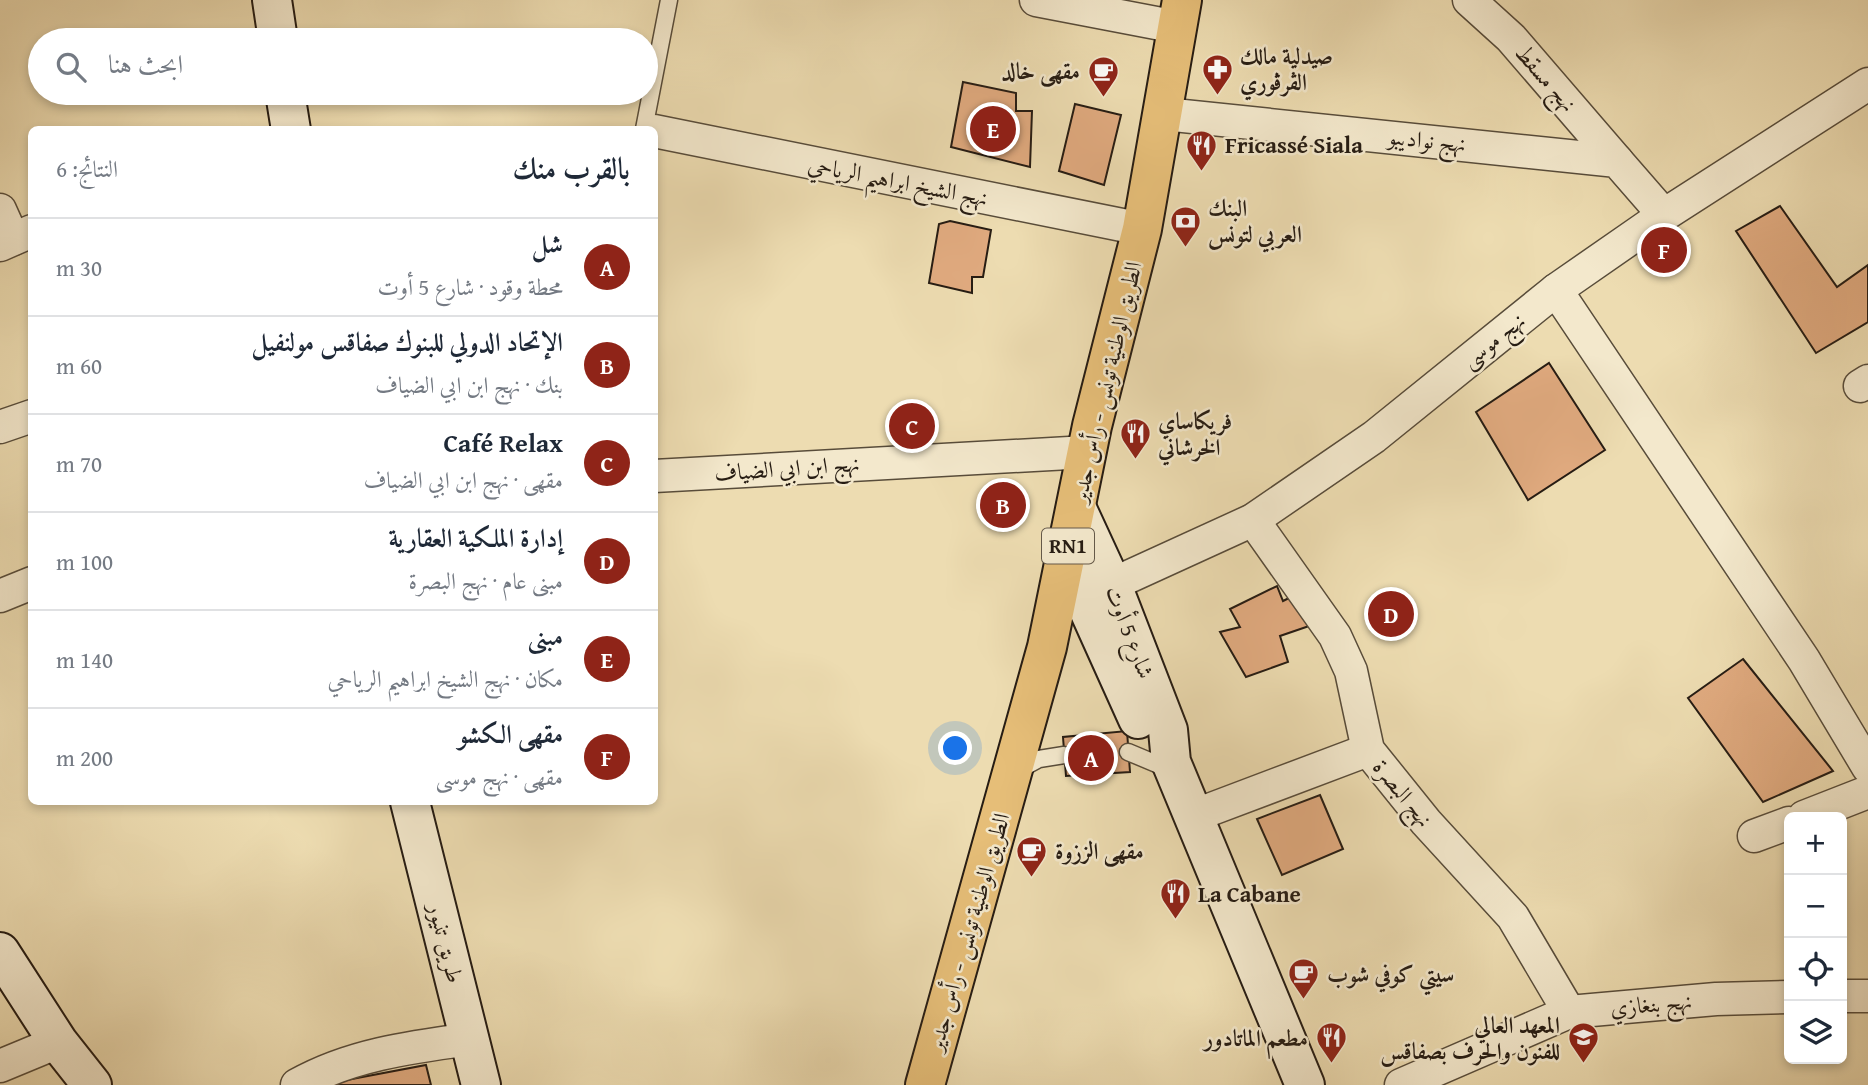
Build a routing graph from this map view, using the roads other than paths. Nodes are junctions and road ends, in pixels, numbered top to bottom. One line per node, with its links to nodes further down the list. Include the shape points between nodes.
1 (272, 0): 6 (main road)
2 (669, 0): 7 (lane)
3 (1036, 0): 5 (street)
4 (1473, 1): 15 (street, نهج مسقط)
5 (1180, 13): 11 (main road, الطريق الوطنية تونس - رأس جدير / RN1)
6 (276, 28)
7 (658, 57)
8 (1868, 84): 17 (street, نهج موسى)
9 (287, 105): 12 (main road)
10 (649, 105): 13 (lane)
11 (1164, 114): 15 (street, نهج نواديبو); 18 (main road, الطريق الوطنية تونس - رأس جدير / RN1)
12 (289, 126)
13 (645, 126)
14 (658, 132): 18 (street, نهج الشيخ ابراهيم الرياحي)
15 (1617, 160): 17 (street)
16 (0, 210): 19 (street)
17 (1664, 215): 20 (street, نهج موسى)
18 (1142, 229): 23 (main road, الطريق الوطنية تونس - رأس جدير / RN1)
19 (15, 238)
20 (1556, 290): 26 (street, نهج موسى, via 1374,437); 34 (street, via 1804,660)
21 (28, 417): 22 (street)
22 (0, 427)
23 (1087, 452): 24 (street, نهج ابن ابي الضياف); 25 (main road, الطريق الوطنية تونس - رأس جدير / RN1)
24 (658, 476)
25 (1076, 507): 29 (main road, شارع 5 أوت); 29 (main road, الطريق الوطنية تونس - رأس جدير / RN1, via 1064,564)
26 (1253, 520): 29 (street, نهج موسى); 30 (street, نهج البصرة, via 1335,636 1351,671)
27 (28, 585): 28 (street)
28 (0, 596)
29 (1084, 596): 33 (main road, شارع 5 أوت, via 1168,730); 35 (main road, الطريق الوطنية تونس - رأس جدير / RN1)
30 (1368, 750): 39 (street); 46 (street, نهج البصرة, via 1513,917)
31 (1128, 752): 33 (lane)
32 (1064, 755): 35 (lane, via 1039,759)
33 (1173, 767): 39 (main road, شارع 5 أوت)
34 (1868, 767)
35 (1012, 774): 53 (main road, الطريق الوطنية تونس - رأس جدير / RN1)
36 (1868, 792): 38 (street)
37 (411, 805): 47 (main road, طريق تنيور)
38 (1817, 812)
39 (1193, 816): 54 (main road, شارع 5 أوت)
40 (1784, 825): 41 (street)
41 (1754, 836)
42 (0, 952): 48 (main road)
43 (1847, 996): 44 (street)
44 (1868, 996)
45 (1784, 998): 46 (street, نهج بنغازي)
46 (1569, 1012): 55 (street, نهج بنغازي)
47 (470, 1040): 51 (street, via 357,1059); 52 (main road, طريق تنيور)
48 (58, 1042): 49 (street); 50 (main road)
49 (0, 1066)
50 (92, 1085)
51 (297, 1085)
52 (481, 1085)
53 (925, 1085)
54 (1306, 1085)
55 (1401, 1085)

